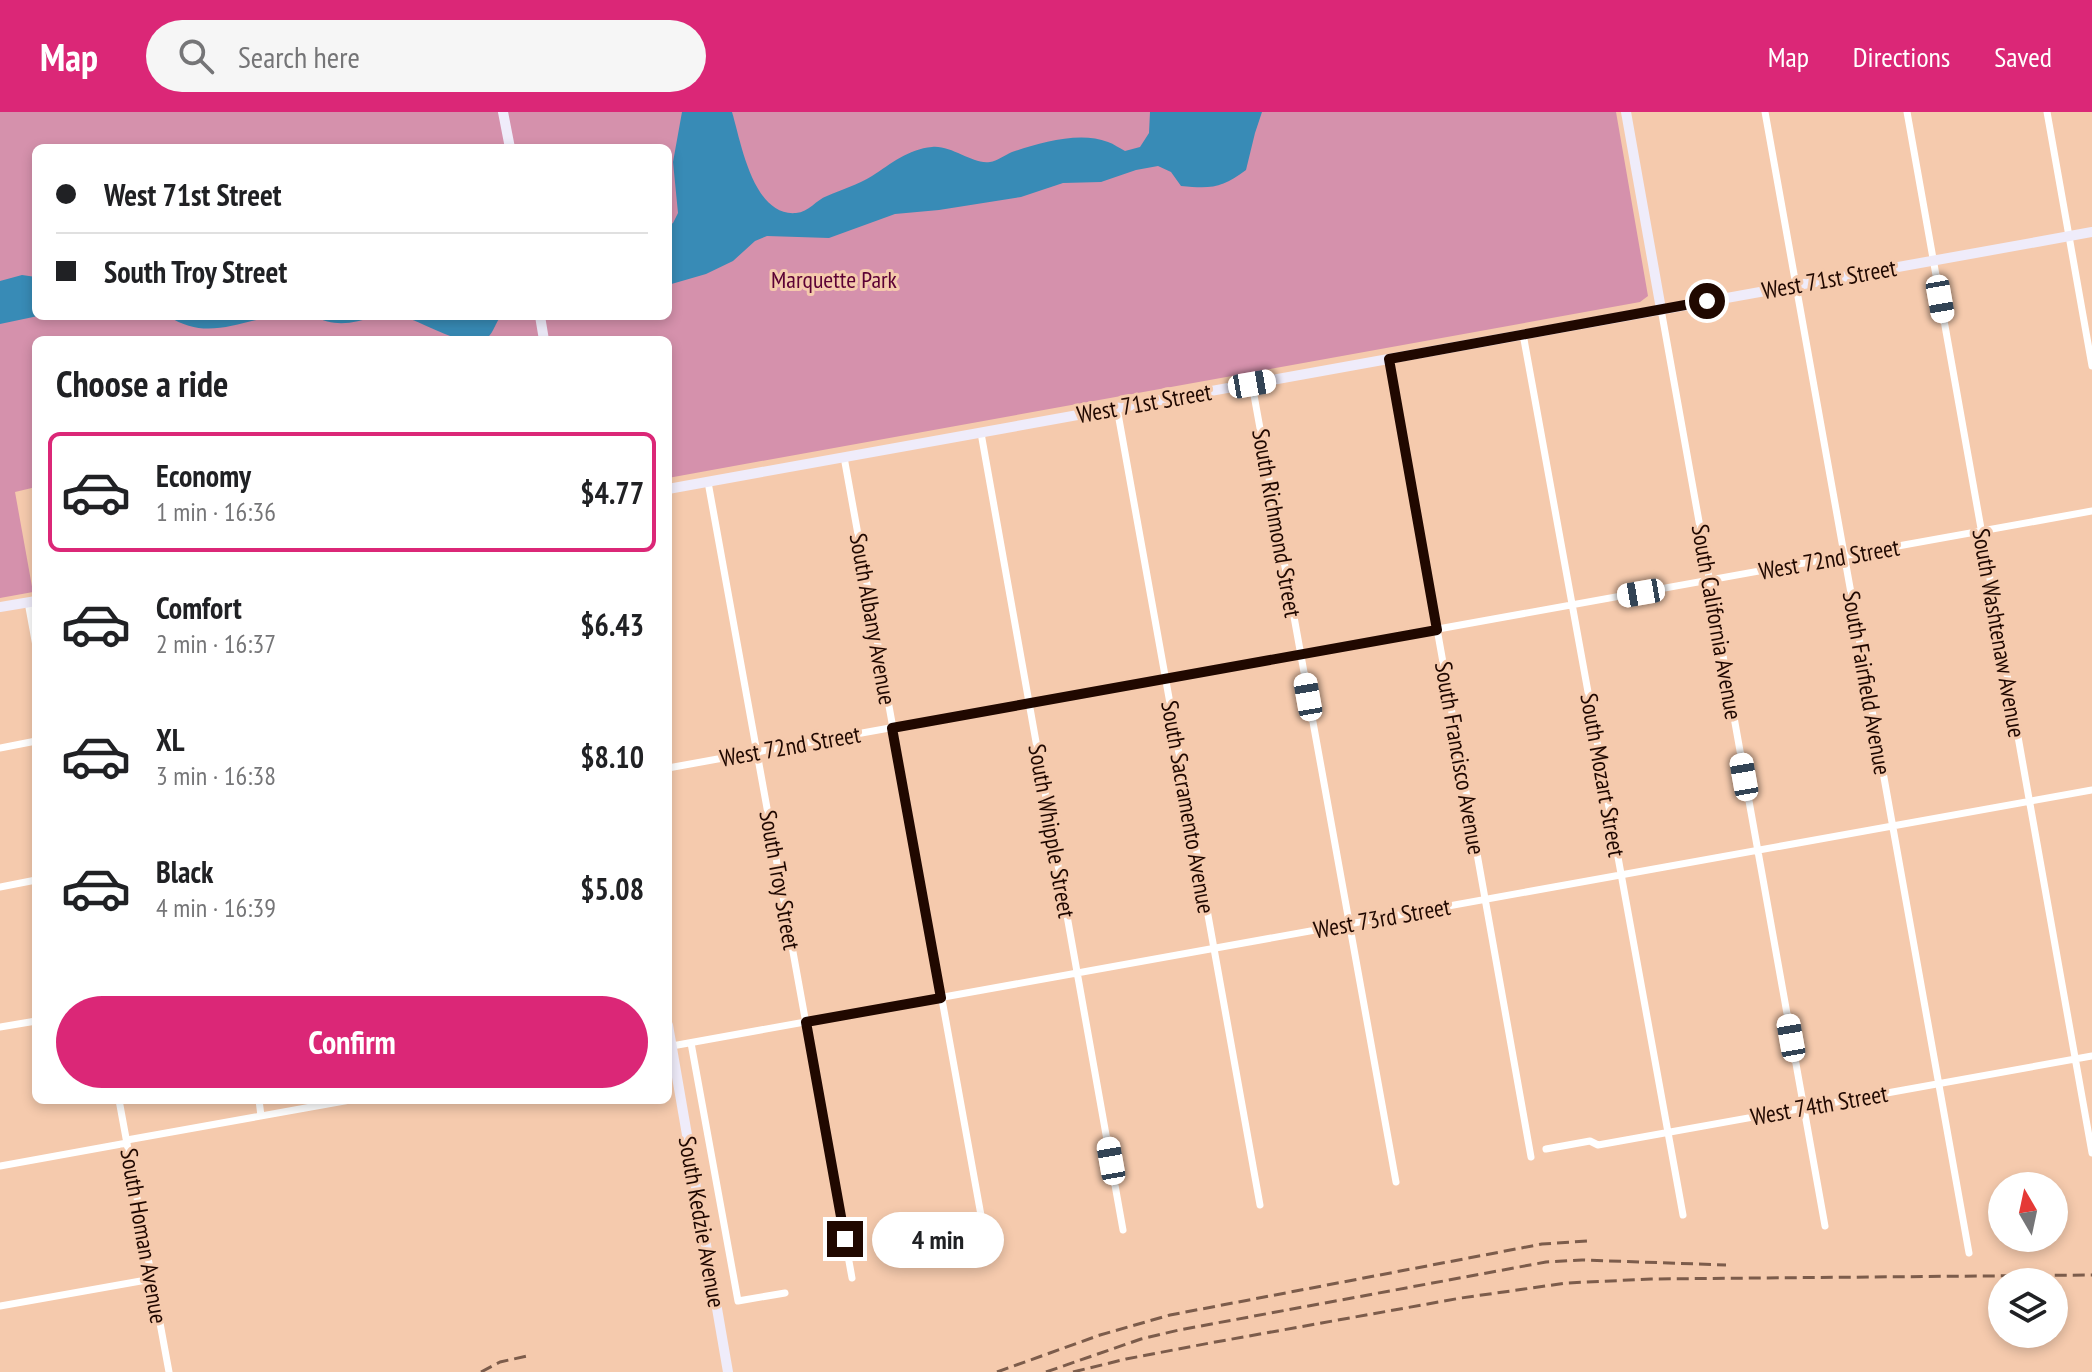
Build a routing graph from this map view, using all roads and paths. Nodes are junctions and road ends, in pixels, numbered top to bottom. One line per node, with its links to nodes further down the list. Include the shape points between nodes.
1 (503, 112): 6 (main road)
2 (1626, 112): 11 (main road, South California Avenue)
3 (1765, 112): 10 (street, South Fairfield Avenue)
4 (1907, 112): 9 (street, South Washtenaw Avenue)
5 (2047, 112): 8 (street)
6 (509, 144)
7 (2092, 232): 8 (main road, West 71st Street)
8 (2069, 236): 9 (main road, West 71st Street); 14 (street)
9 (1933, 260): 10 (main road, West 71st Street); 22 (street, South Washtenaw Avenue)
10 (1796, 285): 11 (main road, West 71st Street); 23 (street, South Fairfield Avenue)
11 (1661, 309): 12 (main road, West 71st Street); 24 (street, South California Avenue)
12 (1523, 334): 13 (main road, West 71st Street); 26 (street, South Mozart Street)
13 (1389, 359): 15 (main road, West 71st Street); 28 (street, South Francisco Avenue)
14 (2092, 366)
15 (1252, 384): 16 (main road, West 71st Street); 29 (street, South Richmond Street)
16 (1117, 408): 17 (main road, West 71st Street); 30 (street, South Sacramento Avenue)
17 (981, 433): 18 (main road, West 71st Street); 31 (street, South Whipple Street)
18 (844, 457): 19 (main road, West 71st Street); 32 (street, South Albany Avenue)
19 (708, 482): 20 (main road, West 71st Street); 35 (street, South Troy Street)
20 (672, 488)
21 (2092, 511): 22 (street, West 72nd Street)
22 (1981, 531): 23 (street, West 72nd Street); 38 (street, South Washtenaw Avenue)
23 (1845, 556): 24 (street, West 72nd Street); 39 (street, South Fairfield Avenue)
24 (1709, 580): 26 (street, West 72nd Street); 40 (street, South California Avenue)
25 (32, 601): 27 (main road)
26 (1572, 605): 28 (street, West 72nd Street); 41 (street, South Mozart Street)
27 (0, 607)
28 (1437, 630): 29 (street, West 72nd Street); 44 (street, South Francisco Avenue)
29 (1300, 654): 30 (street, West 72nd Street); 45 (street, South Richmond Street)
30 (1165, 679): 31 (street, West 72nd Street); 46 (street, South Sacramento Avenue)
31 (1029, 703): 32 (street, West 72nd Street); 47 (street, South Whipple Street)
32 (892, 728): 35 (street, West 72nd Street); 48 (street, South Albany Avenue)
33 (32, 742): 34 (street)
34 (0, 748)
35 (757, 752): 36 (street, West 72nd Street); 50 (street, South Troy Street)
36 (672, 767)
37 (2092, 790): 38 (street, West 73rd Street)
38 (2030, 801): 39 (street, West 73rd Street); 56 (street, South Washtenaw Avenue)
39 (1893, 826): 40 (street, West 73rd Street); 57 (street, South Fairfield Avenue)
40 (1758, 850): 41 (street, West 73rd Street); 61 (street, South California Avenue)
41 (1621, 875): 44 (street, West 73rd Street); 63 (street, South Mozart Street)
42 (32, 881): 43 (street)
43 (0, 887)
44 (1486, 899): 45 (street, West 73rd Street); 67 (street, South Francisco Avenue)
45 (1349, 924): 46 (street, West 73rd Street); 69 (street, South Richmond Street)
46 (1214, 948): 47 (street, West 73rd Street); 70 (street, South Sacramento Avenue)
47 (1078, 973): 48 (street, West 73rd Street); 73 (street, South Whipple Street)
48 (941, 998): 50 (street, West 73rd Street); 75 (street, South Albany Avenue)
49 (32, 1022): 51 (street)
50 (806, 1022): 52 (street, West 73rd Street); 76 (street, South Troy Street)
51 (0, 1027)
52 (691, 1043): 53 (street, West 73rd Street); 78 (street, South Kedzie Avenue, via 738,1301)
53 (672, 1044)
54 (672, 1055): 81 (main road, South Kedzie Avenue)
55 (2092, 1056): 56 (street, West 74th Street)
56 (2076, 1059): 57 (street, West 74th Street); 66 (street, South Washtenaw Avenue)
57 (1939, 1084): 61 (street, West 74th Street); 74 (street, South Fairfield Avenue)
58 (120, 1104): 64 (street, South Homan Avenue)
59 (260, 1104): 62 (street)
60 (328, 1104): 62 (street)
61 (1804, 1108): 63 (street, West 74th Street); 72 (street, South California Avenue)
62 (261, 1116): 64 (street)
63 (1668, 1132): 65 (street, West 74th Street); 71 (street, South Mozart Street)
64 (127, 1142): 68 (street); 77 (street, South Homan Avenue)
65 (1546, 1149)
66 (2092, 1153)
67 (1531, 1157)
68 (0, 1166)
69 (1396, 1182)
70 (1260, 1205)
71 (1683, 1215)
72 (1825, 1226)
73 (1123, 1230)
74 (1969, 1253)
75 (988, 1254)
76 (852, 1278)
77 (152, 1279): 79 (street); 80 (street, South Homan Avenue)
78 (785, 1293)
79 (0, 1306)
80 (169, 1372)
81 (728, 1372)

